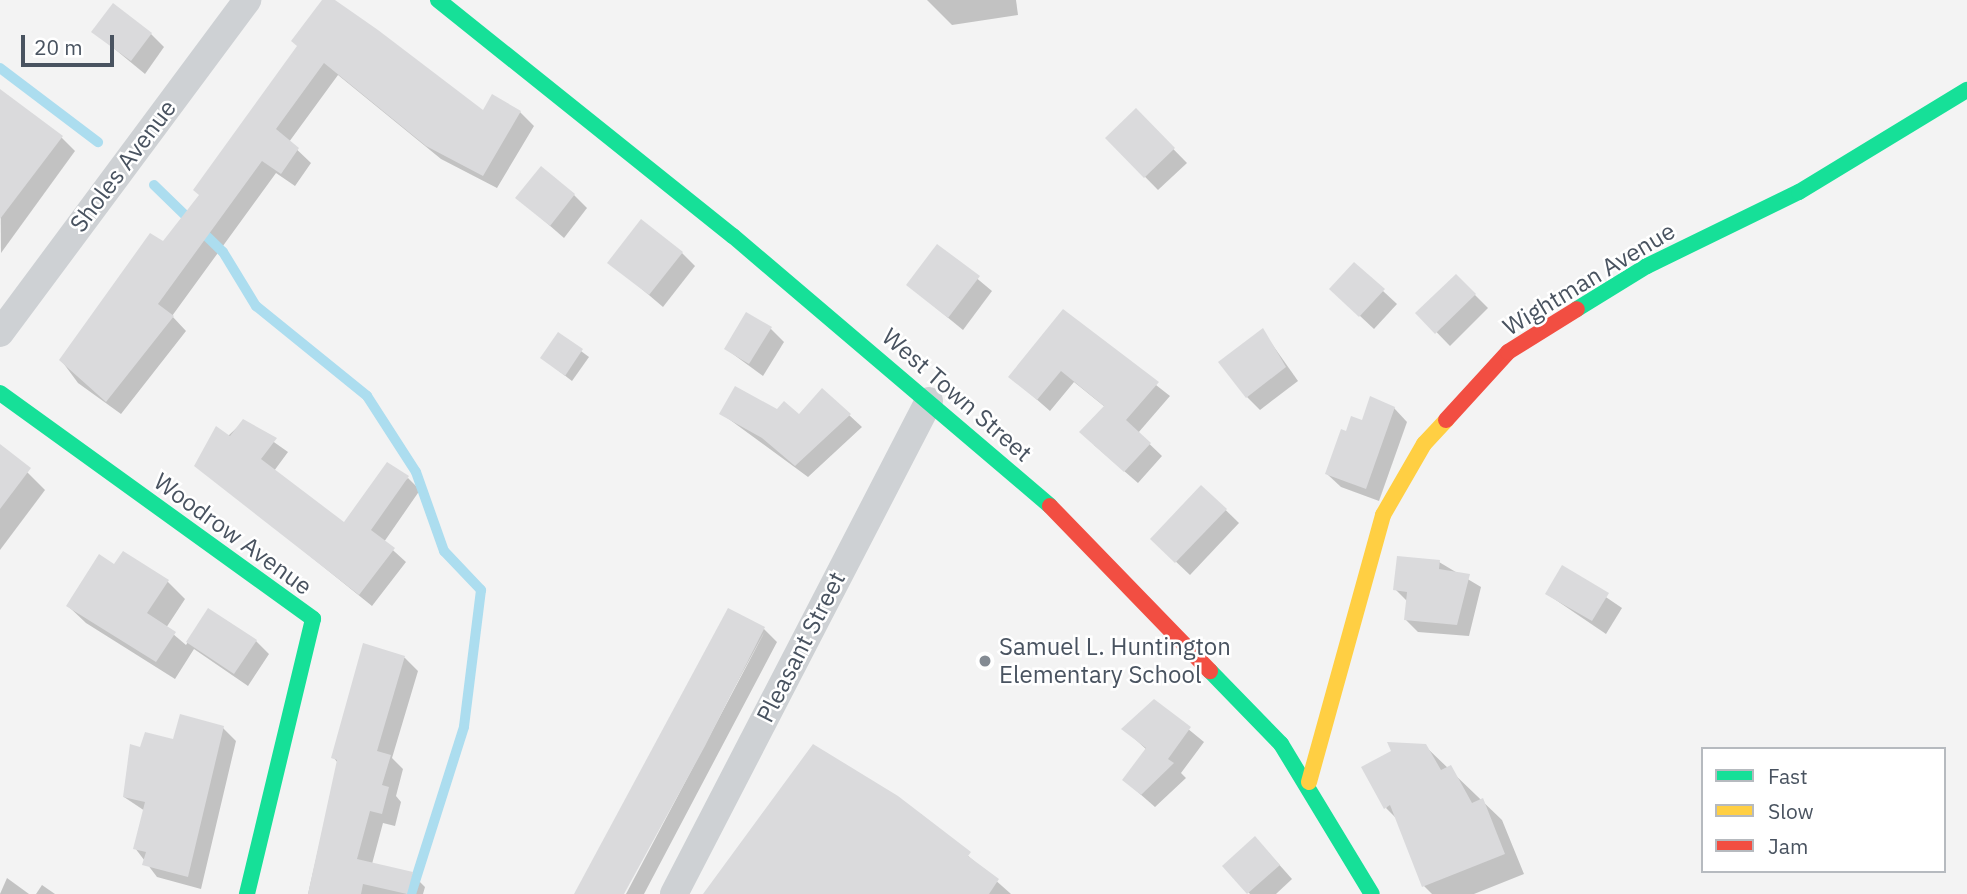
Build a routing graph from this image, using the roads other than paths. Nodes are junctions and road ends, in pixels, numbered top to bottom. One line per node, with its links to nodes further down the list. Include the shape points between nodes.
1 (247, 0): 4 (street, Sholes Avenue)
2 (438, 0): 6 (street, West Town Street)
3 (1967, 90): 7 (street, Wightman Avenue, via 1799,192 1647,266 1508,352 1424,444 1383,515)
4 (0, 332)
5 (0, 393): 8 (street, Woodrow Avenue, via 313,620)
6 (929, 401): 7 (street, West Town Street, via 1112,565 1241,699); 9 (street, Pleasant Street)
7 (1309, 782): 10 (street, West Town Street)
8 (247, 894)
9 (674, 894)
10 (1372, 894)

